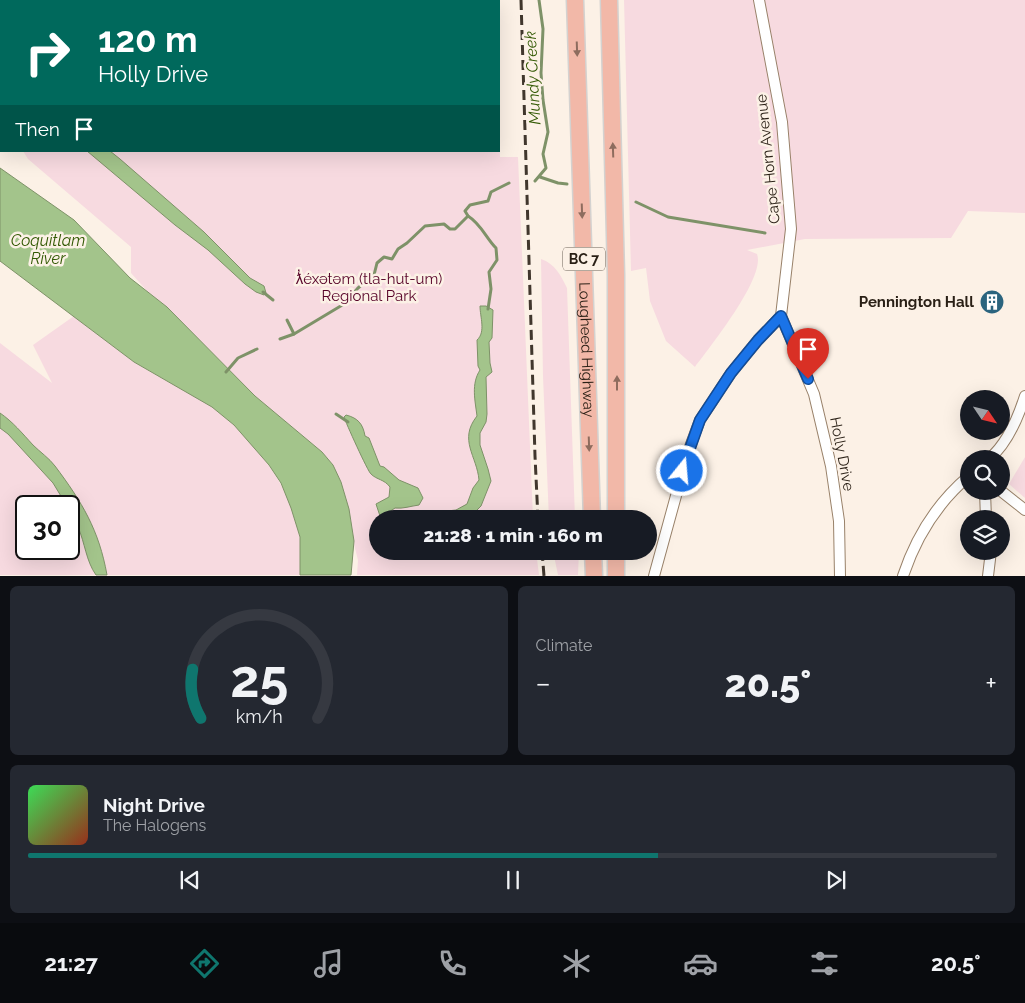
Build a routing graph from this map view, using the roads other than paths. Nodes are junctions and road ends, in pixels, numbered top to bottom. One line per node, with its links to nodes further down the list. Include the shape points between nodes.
1 (576, 0): 9 (main road, Lougheed Highway / BC 7, one-way to 9)
2 (609, 0): 10 (main road, Lougheed Highway / BC 7, one-way to 2, via 616,275)
3 (759, 0): 4 (street, Cape Horn Avenue, via 782,122 791,228)
4 (781, 316): 17 (street, via 731,373 700,420); 18 (street, Holly Drive, via 814,394 831,466 839,521)
5 (1025, 396): 6 (street, via 1010,433)
6 (998, 450)
7 (960, 484): 19 (street, via 927,523)
8 (1010, 498): 11 (street)
9 (592, 510)
10 (616, 510)
11 (1025, 510)
12 (593, 560): 15 (main road)
13 (616, 560): 16 (main road)
14 (990, 560): 20 (street)
15 (594, 576)
16 (616, 576)
17 (654, 576)
18 (840, 576)
19 (903, 576)
20 (988, 576)

